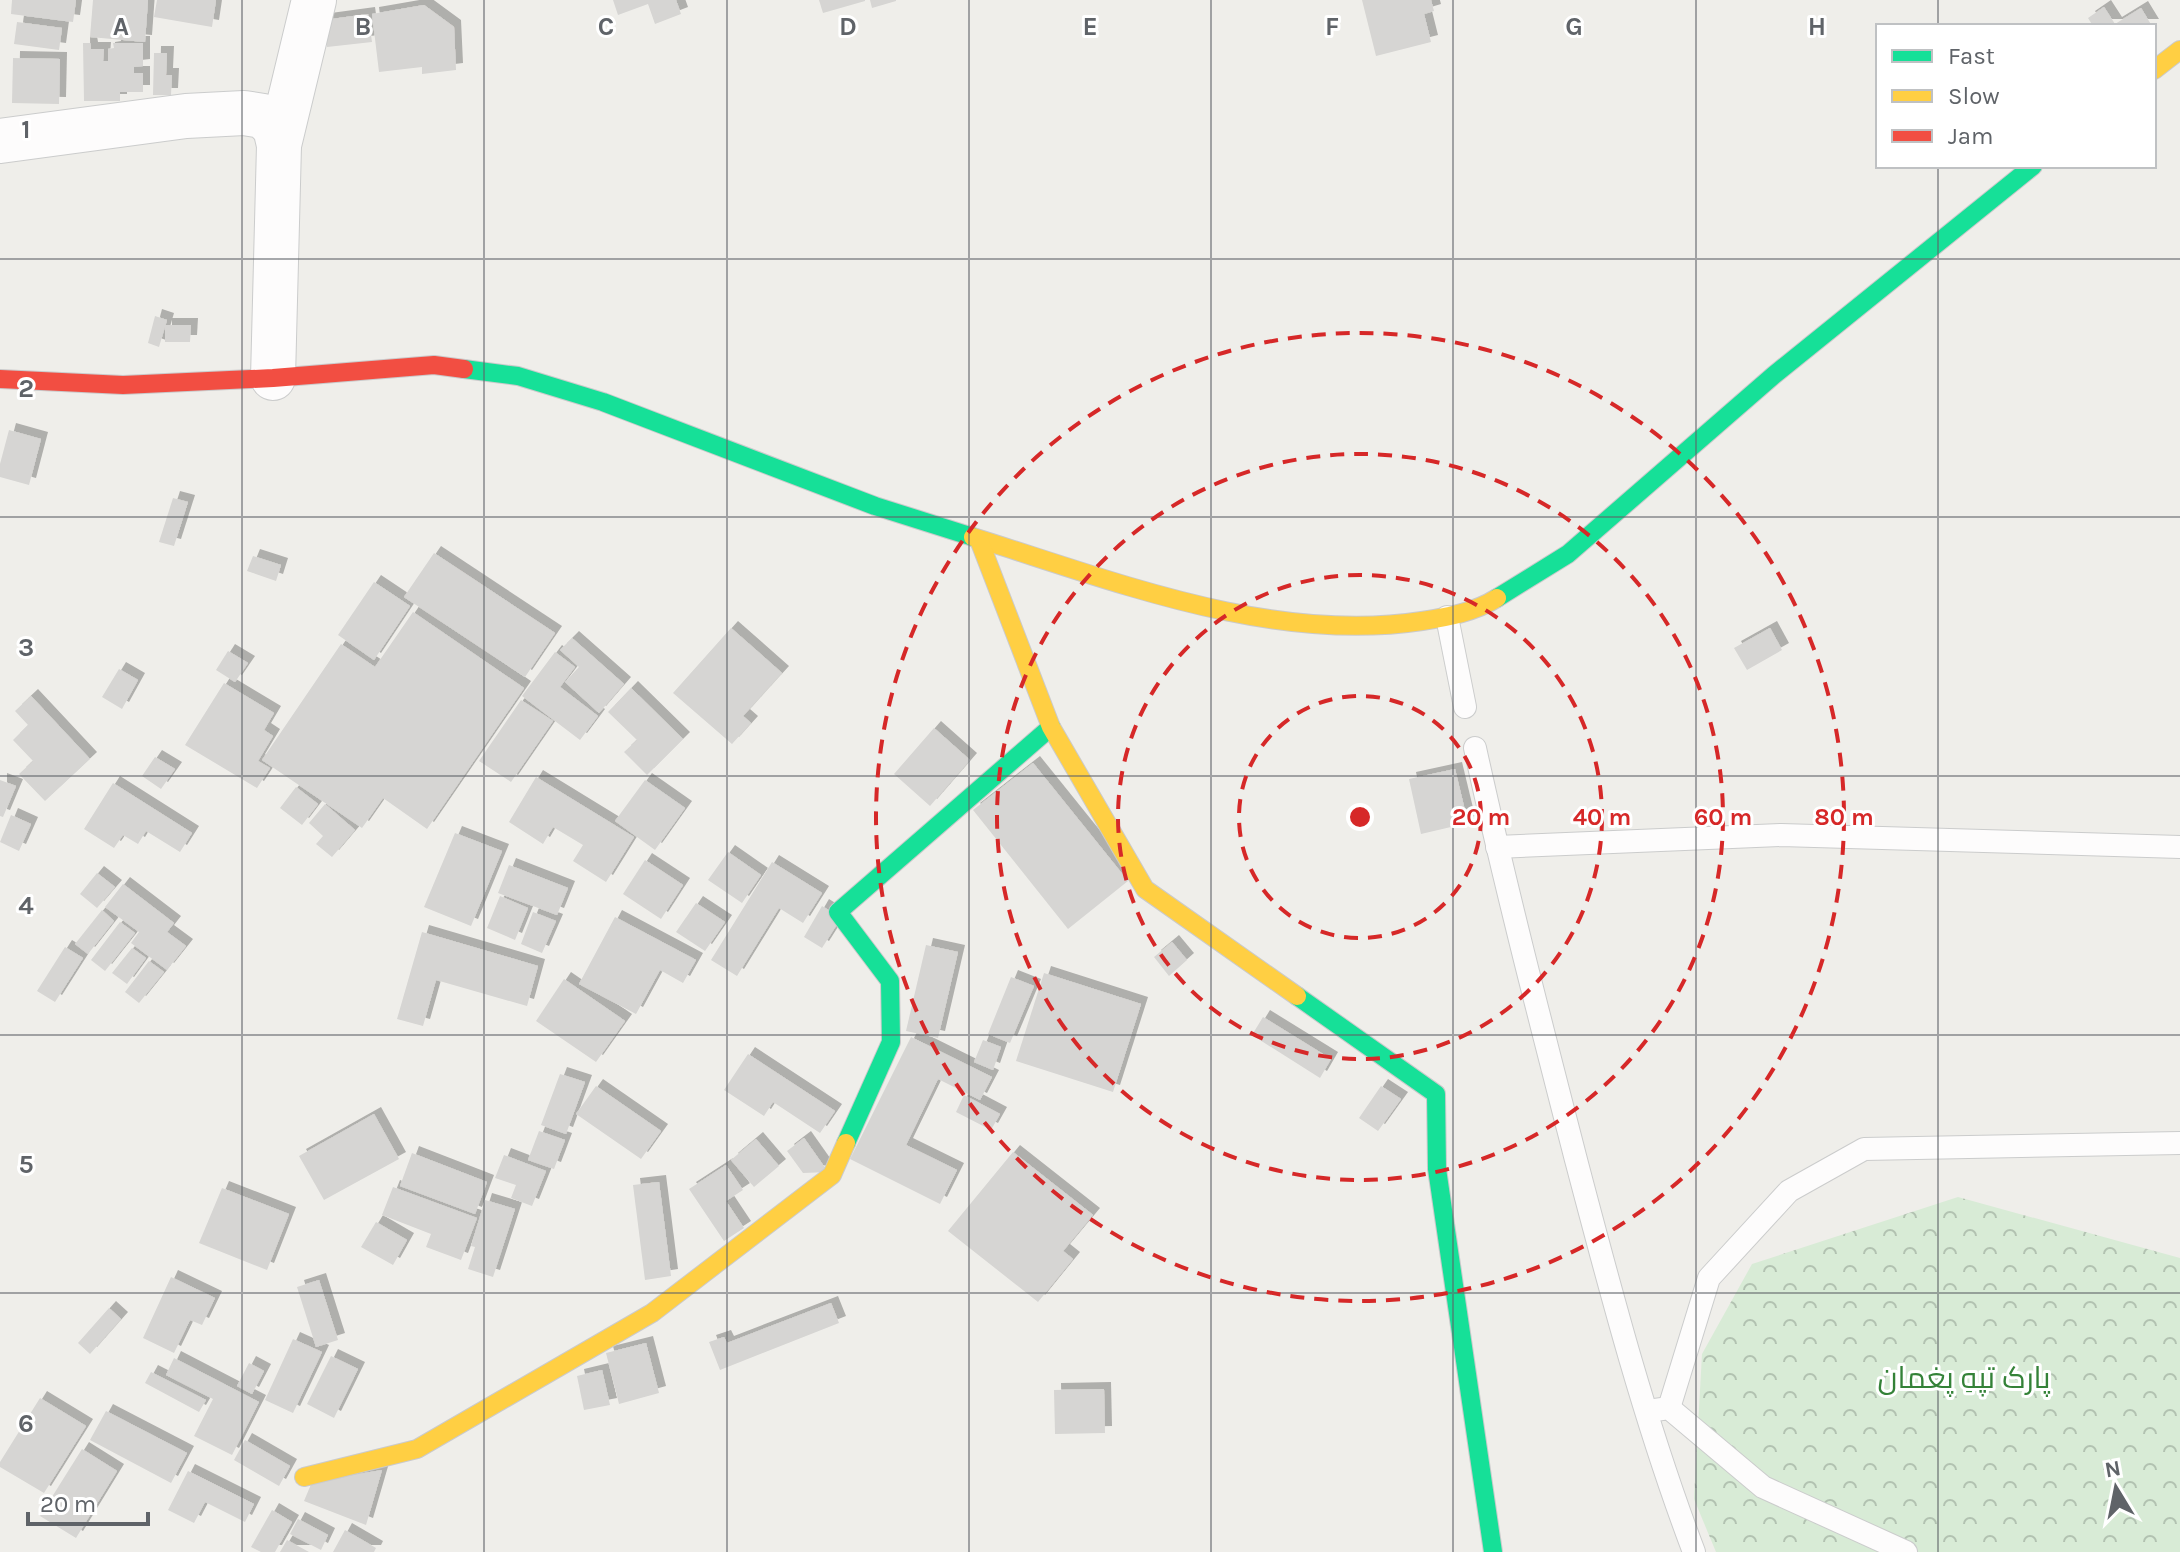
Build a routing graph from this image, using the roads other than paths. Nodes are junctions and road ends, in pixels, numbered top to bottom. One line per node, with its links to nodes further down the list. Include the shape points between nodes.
1 (314, 0): 5 (street)
2 (2180, 50): 3 (street)
3 (2156, 68)
4 (0, 141): 5 (street, via 244,113 263,116 275,128)
5 (279, 145): 7 (street)
6 (2031, 168): 10 (street, via 1774,375 1568,554 1486,605)
7 (273, 378): 8 (street, via 123,385); 9 (street, via 434,365 518,376)
8 (0, 379)
9 (979, 540): 10 (street, via 1174,598 1309,625 1401,624); 12 (street)
10 (1447, 617): 11 (lane)
11 (1465, 707)
12 (1051, 727): 19 (street, via 838,912 890,981 891,1042 832,1175 652,1313 417,1449); 20 (street, via 1145,889 1436,1094 1437,1169)
13 (1475, 748): 14 (lane)
14 (1497, 847): 15 (lane, via 1781,835); 18 (lane)
15 (2180, 847)
16 (2180, 1143): 17 (lane, via 1864,1149 1789,1191 1709,1278)
17 (1669, 1408): 18 (lane); 22 (lane, via 1763,1487)
18 (1646, 1411): 21 (lane)
19 (304, 1477)
20 (1493, 1552)
21 (1694, 1552)
22 (1906, 1552)

